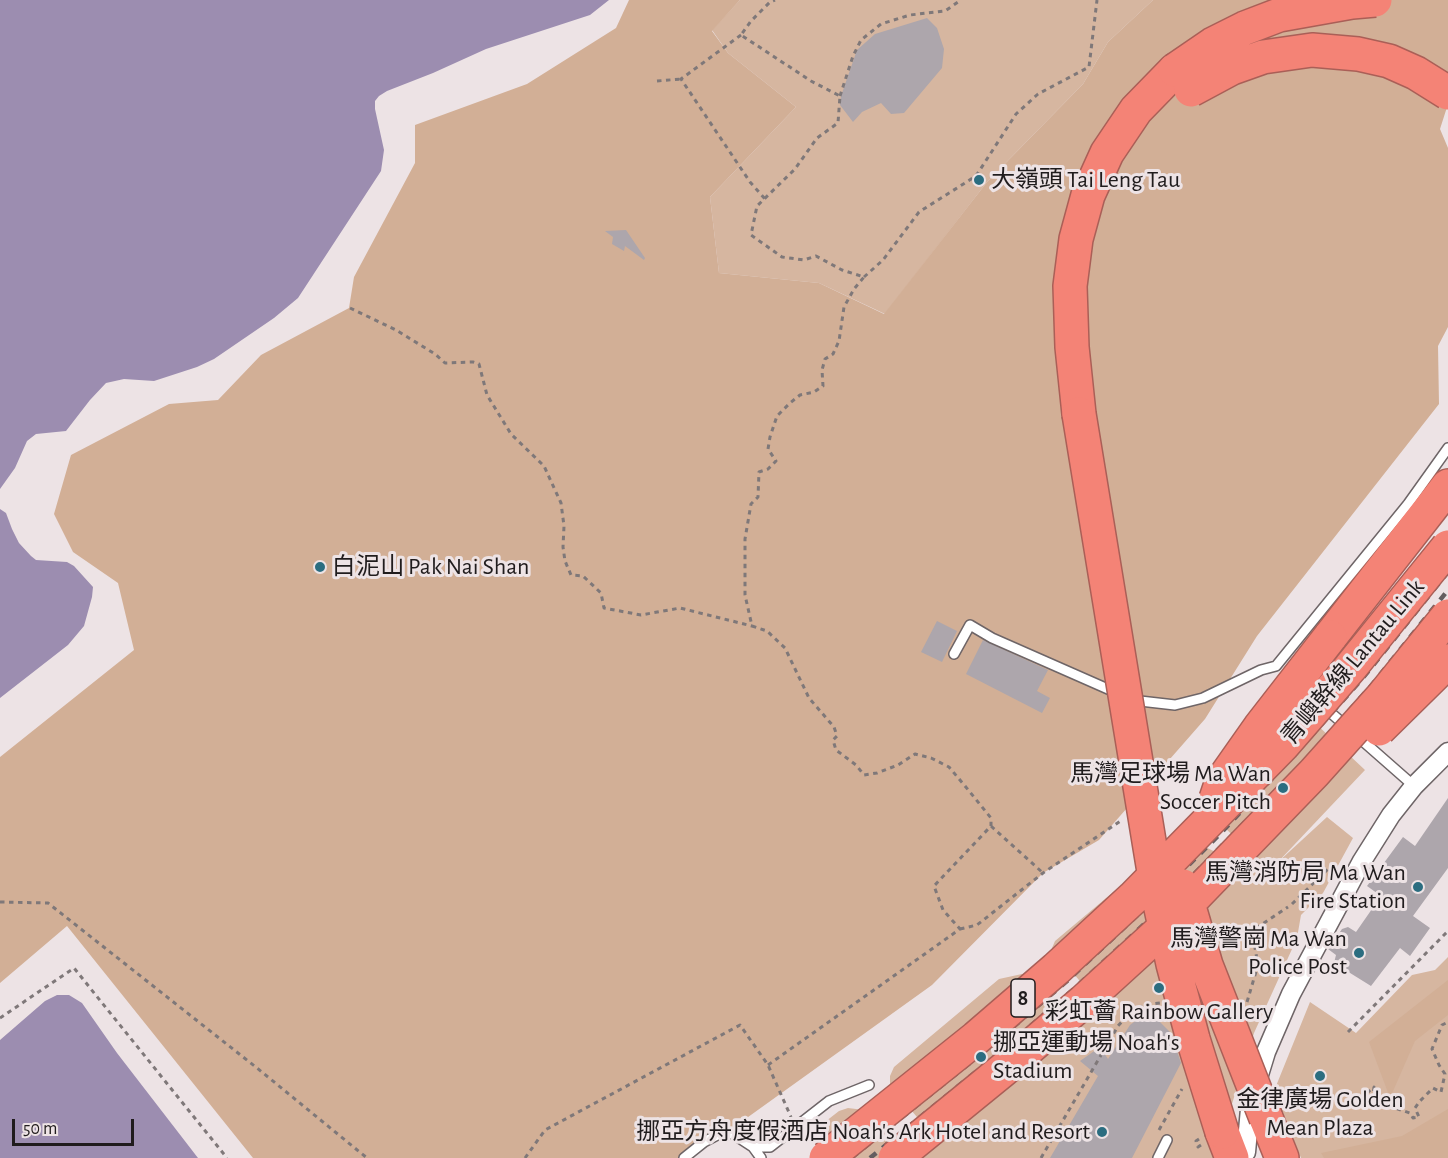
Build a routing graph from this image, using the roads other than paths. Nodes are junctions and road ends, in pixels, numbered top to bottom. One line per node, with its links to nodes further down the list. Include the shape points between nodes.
1 (1375, 0): 2 (highway, bridge, via 1279,15 1245,28 1213,44)
2 (1183, 80): 3 (highway, bridge, via 1263,57 1312,50 1358,54 1389,62); 4 (highway, via 1136,110 1107,153 1088,195 1076,240 1070,286 1072,347)
3 (1448, 93)
4 (1090, 414): 23 (highway, bridge, via 1157,890 1193,1039); 29 (highway, bridge, via 1178,869 1206,964)
5 (1448, 448): 11 (lane)
6 (1448, 486): 16 (highway, bridge, via 1228,772)
7 (1448, 547): 16 (highway, 青嶼幹線 Lantau Link / 8, bridge, via 1350,668)
8 (1448, 616): 17 (highway, 青嶼幹線 Lantau Link / 8, bridge, via 1314,774)
9 (954, 654): 11 (lane, via 970,626 1107,689 1140,701 1175,705 1203,698 1261,670)
10 (1439, 668): 17 (highway, bridge, via 1294,809)
11 (1282, 672): 12 (lane)
12 (1305, 691)
13 (1313, 698): 15 (lane)
14 (1448, 752): 15 (street)
15 (1413, 786): 18 (street, via 1391,815 1336,908 1291,994)
16 (1208, 824): 26 (highway, 青嶼幹線 Lantau Link / 8, bridge, via 1056,969)
17 (1238, 853): 27 (highway, 青嶼幹線 Lantau Link / 8, bridge, via 1084,1000)
18 (1257, 1078)
19 (869, 1085): 22 (lane, via 829,1101 770,1147)
20 (1250, 1109): 23 (street)
21 (1167, 1140): 28 (lane)
22 (753, 1147): 24 (lane, via 733,1134 721,1133); 25 (lane)
23 (1239, 1155)
24 (684, 1158)
25 (761, 1158)
26 (826, 1158)
27 (895, 1158)
28 (1158, 1158)
29 (1282, 1158)

